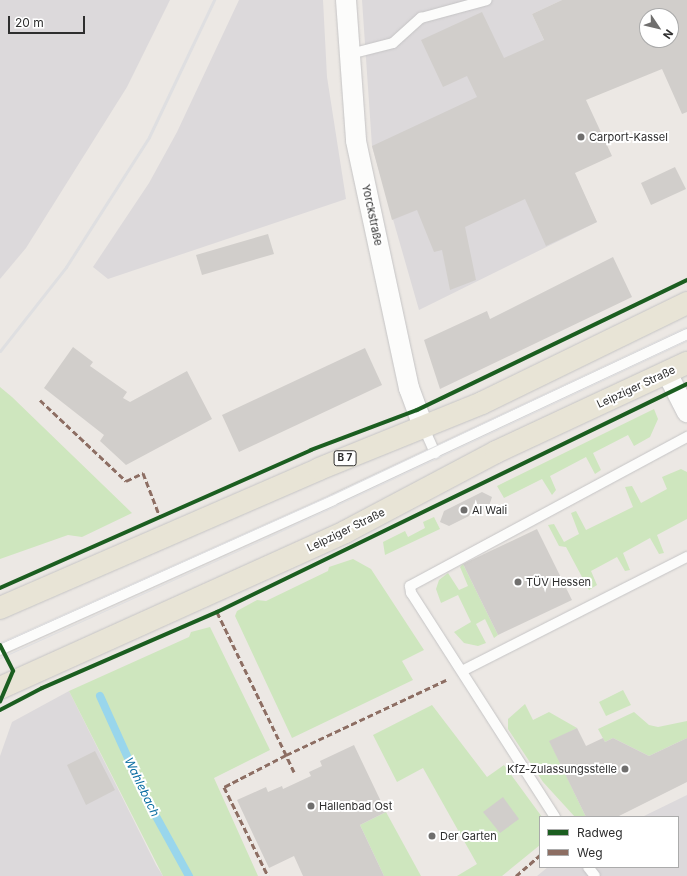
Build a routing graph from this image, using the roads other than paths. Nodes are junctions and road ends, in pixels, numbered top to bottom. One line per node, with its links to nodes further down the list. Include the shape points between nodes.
1 (346, 0): 3 (street, Yorckstraße)
2 (488, 0): 3 (lane, via 421,18 393,43)
3 (350, 54): 9 (street, Yorckstraße, via 356,141 409,388)
4 (687, 303): 9 (main road, B 7, via 482,404)
5 (687, 334): 11 (lane)
6 (687, 363): 7 (main road, Leipziger Straße)
7 (667, 373): 8 (street); 16 (main road, Leipziger Straße, via 496,452 344,532)
8 (687, 412)
9 (423, 426): 11 (lane); 13 (main road, B 7)
10 (687, 437): 15 (lane, via 410,586 411,592)
11 (435, 453): 14 (lane)
12 (687, 557): 15 (lane)
13 (0, 608)
14 (0, 650)
15 (464, 670): 17 (lane)
16 (0, 688)
17 (554, 816)
18 (589, 868): 19 (lane)
19 (595, 876)

